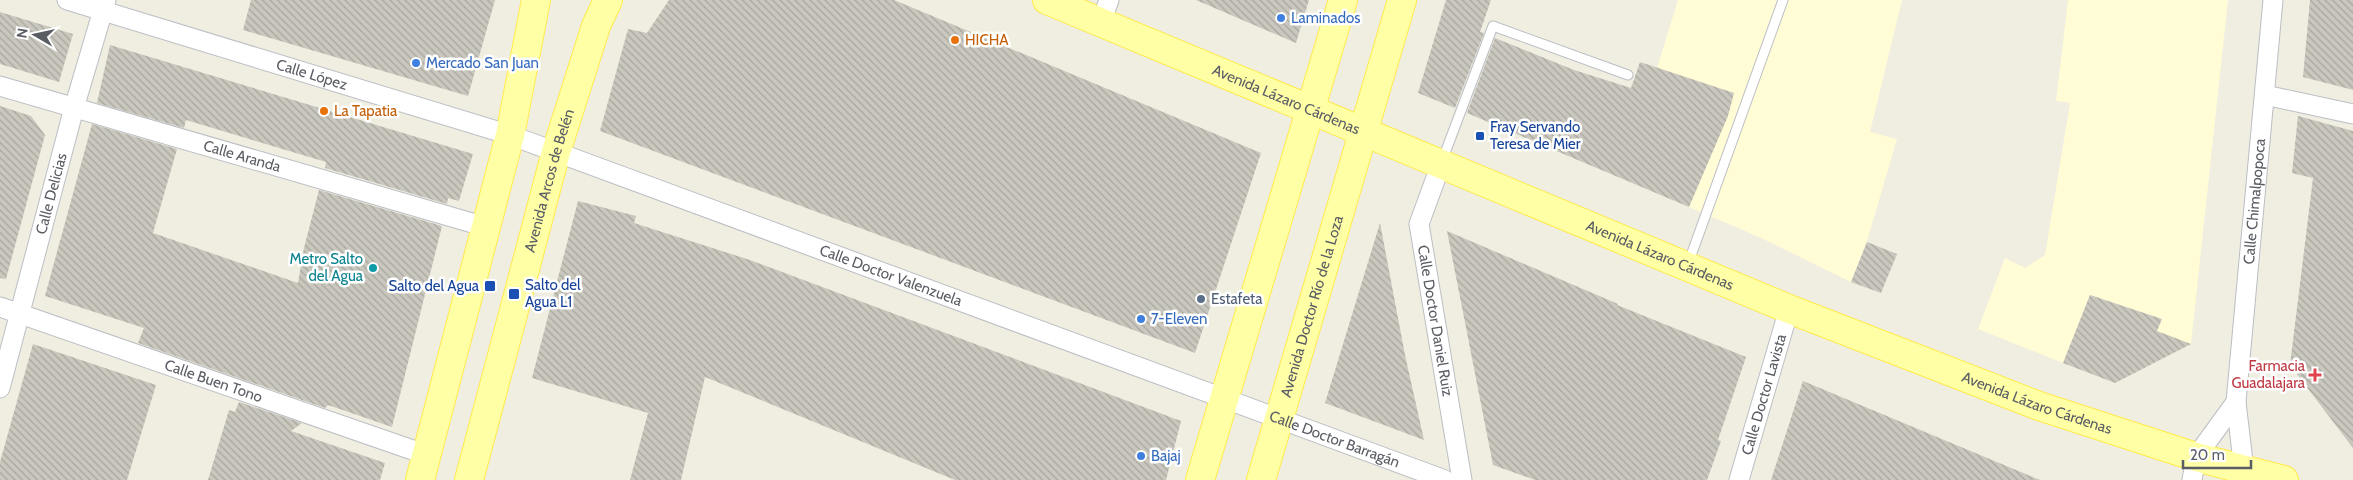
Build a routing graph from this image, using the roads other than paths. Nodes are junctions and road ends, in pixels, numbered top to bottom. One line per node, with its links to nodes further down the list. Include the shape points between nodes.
1 (67, 0): 9 (street, Calle López)
2 (536, 0): 18 (main road)
3 (608, 0): 19 (main road, Avenida Arcos de Belén, via 596,26)
4 (1047, 0): 10 (main road, Avenida Lázaro Cárdenas)
5 (1343, 0): 15 (main road)
6 (1402, 0): 17 (main road, Avenida Doctor Río de la Loza)
7 (1783, 0): 22 (lane)
8 (2273, 0): 13 (street, Calle Chimalpopoca)
9 (104, 5): 14 (street, Calle Delicias); 18 (street, Calle López)
10 (1105, 12): 15 (main road, Avenida Lázaro Cárdenas)
11 (1628, 75): 20 (lane, via 1493,26)
12 (0, 86): 14 (street, Calle Aranda)
13 (2265, 95): 16 (street); 28 (street, Calle Chimalpopoca)
14 (74, 108): 21 (street, Calle Aranda); 25 (street, Calle Delicias)
15 (1310, 110): 17 (main road, Avenida Lázaro Cárdenas); 27 (main road)
16 (2353, 114)
17 (1364, 132): 20 (main road, Avenida Lázaro Cárdenas); 29 (main road, Avenida Doctor Río de la Loza)
18 (510, 136): 19 (street, Calle López); 21 (main road)
19 (556, 152): 27 (street, Calle Doctor Valenzuela); 33 (main road, Avenida Arcos de Belén)
20 (1440, 164): 22 (main road, Avenida Lázaro Cárdenas); 37 (street, Calle Doctor Daniel Ruiz, via 1419,224)
21 (486, 227): 30 (main road)
22 (1687, 266): 24 (main road, Avenida Lázaro Cárdenas)
23 (0, 307): 25 (street, Calle Buen Tono)
24 (1788, 309): 31 (main road, Avenida Lázaro Cárdenas); 38 (street, Calle Doctor Lavista)
25 (20, 314): 26 (street, Calle Delicias); 30 (street, Calle Buen Tono)
26 (0, 388)
27 (1224, 399): 29 (street, Calle Doctor Barragán); 34 (main road)
28 (2236, 402): 31 (street); 32 (street, Calle Chimalpopoca)
29 (1279, 420): 35 (main road, Avenida Doctor Río de la Loza); 36 (street, Calle Doctor Barragán)
30 (423, 468)
31 (2194, 469): 32 (main road, Avenida Lázaro Cárdenas)
32 (2244, 475): 39 (main road, Avenida Lázaro Cárdenas)
33 (469, 480)
34 (1200, 480)
35 (1261, 480)
36 (1445, 480)
37 (1462, 480)
38 (1739, 480)
39 (2284, 480)

